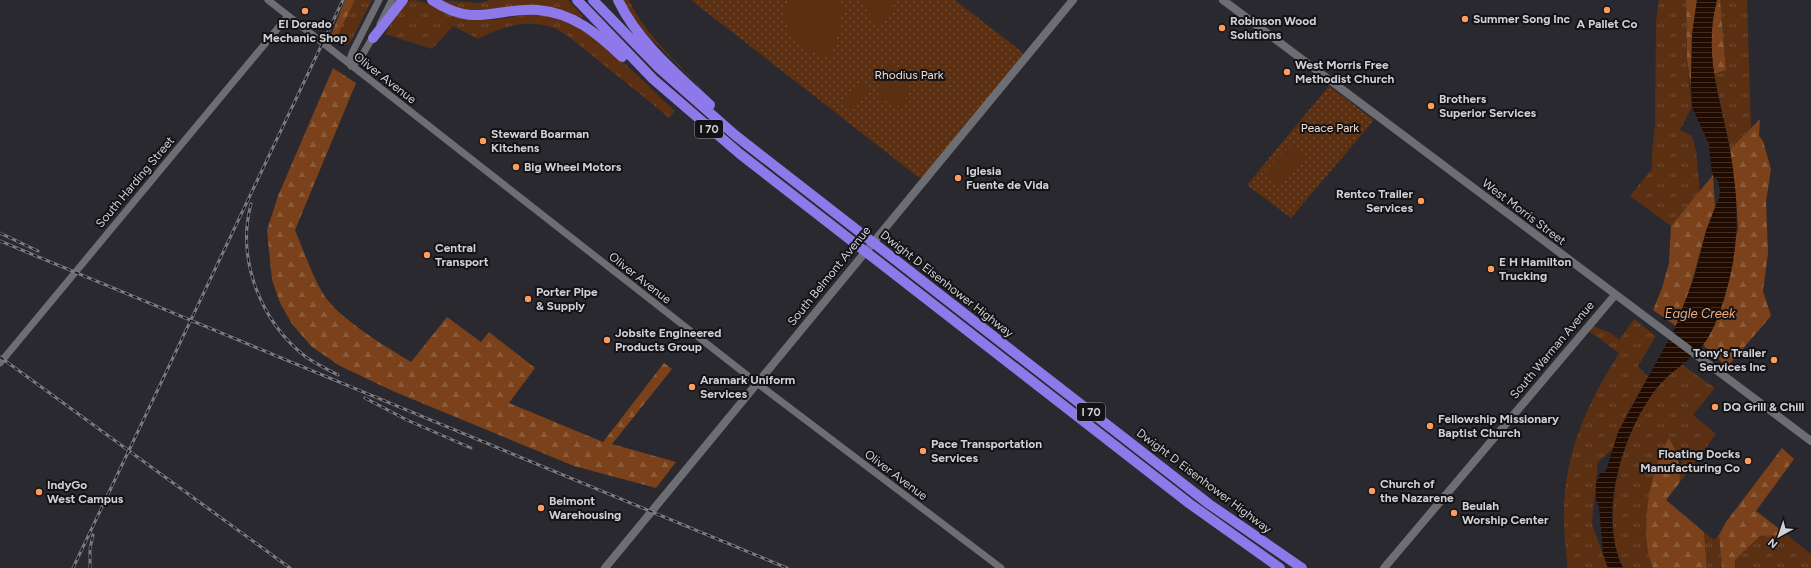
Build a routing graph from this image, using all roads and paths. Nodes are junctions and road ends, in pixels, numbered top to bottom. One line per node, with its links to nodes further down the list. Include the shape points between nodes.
1 (268, 0): 11 (street, Oliver Avenue)
2 (380, 0): 13 (street, via 353,51)
3 (392, 0): 12 (street)
4 (403, 0): 12 (highway)
5 (432, 0): 14 (highway, via 471,16 535,10 552,12 576,20 596,33 662,93)
6 (578, 0): 14 (highway, Dwight D Eisenhower Highway / I 70, via 643,69)
7 (593, 0): 15 (highway, Dwight D Eisenhower Highway / I 70, via 643,53 691,98)
8 (618, 0): 15 (highway, via 635,28 672,69)
9 (1073, 0): 18 (main road, South Belmont Avenue)
10 (1223, 0): 16 (main road, West Morris Street)
11 (288, 16): 13 (street, Oliver Avenue); 17 (street, South Harding Street)
12 (373, 38): 13 (street, via 360,59)
13 (351, 66): 18 (street, Oliver Avenue)
14 (703, 124): 22 (highway, Dwight D Eisenhower Highway / I 70, via 1209,518)
15 (804, 189): 23 (highway, Dwight D Eisenhower Highway / I 70, via 1209,504)
16 (1615, 295): 19 (main road, West Morris Street); 24 (main road, South Warman Avenue)
17 (0, 363)
18 (757, 383): 20 (main road, South Belmont Avenue); 21 (street, Oliver Avenue)
19 (1811, 442)
20 (605, 568)
21 (1001, 568)
22 (1280, 568)
23 (1302, 568)
24 (1384, 568)

